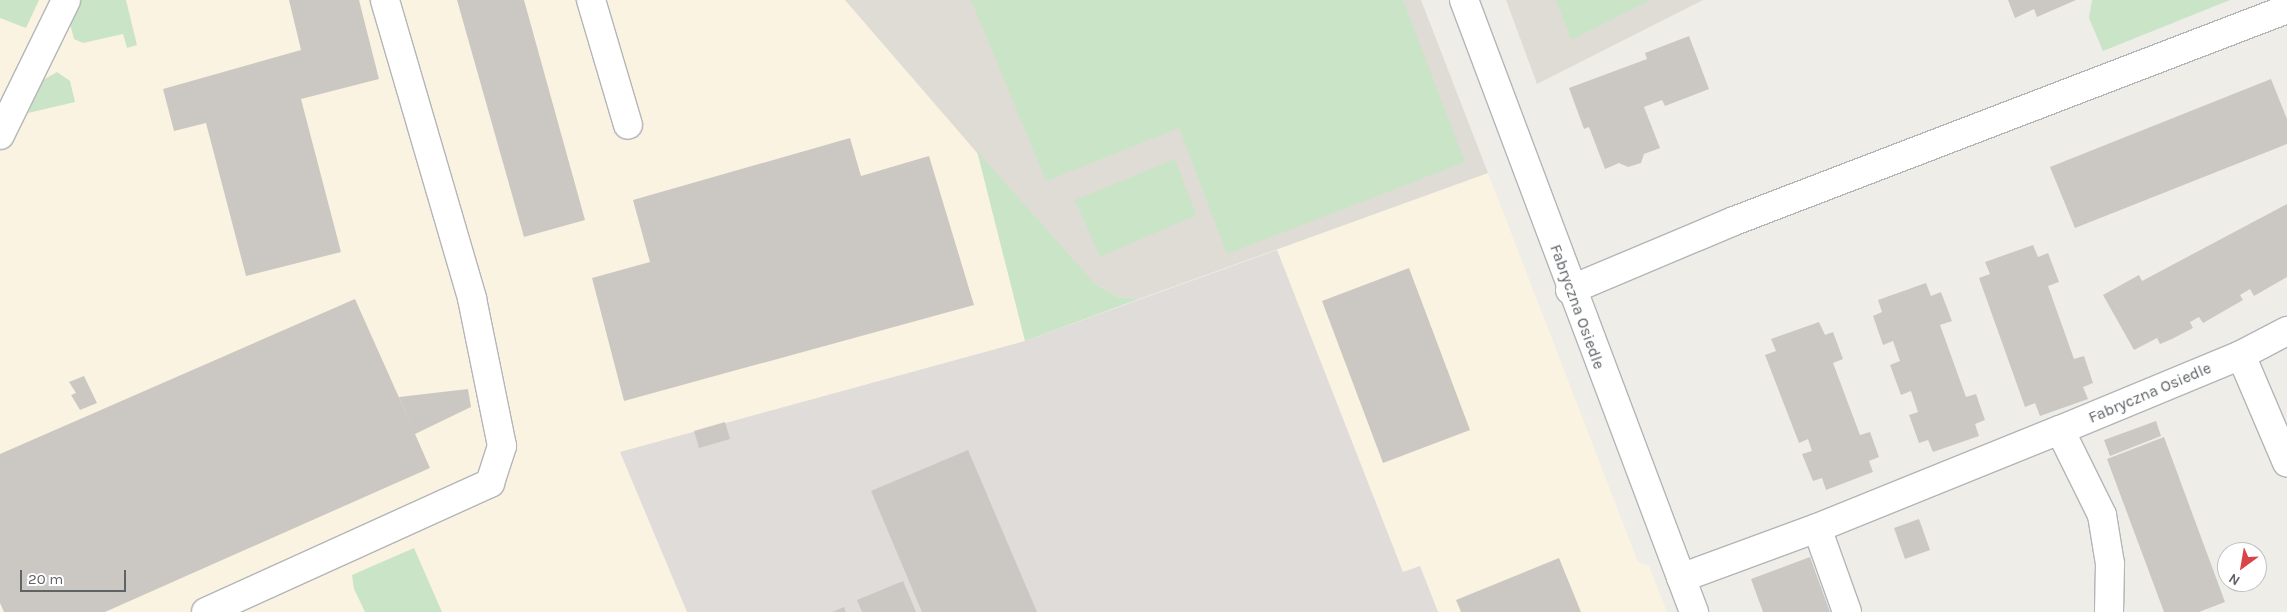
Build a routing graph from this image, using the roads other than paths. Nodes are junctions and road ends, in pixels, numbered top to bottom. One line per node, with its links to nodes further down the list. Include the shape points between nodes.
1 (66, 0): 7 (street)
2 (385, 0): 15 (street, via 472,298 502,446 490,483)
3 (591, 0): 6 (street)
4 (1464, 0): 8 (street, Fabryczna Osiedle)
5 (2287, 9): 8 (street, via 1734,221)
6 (628, 125)
7 (0, 135)
8 (1570, 290): 14 (street, Fabryczna Osiedle)
9 (2287, 331): 10 (street, Fabryczna Osiedle)
10 (2241, 355): 11 (street, Fabryczna Osiedle); 12 (street)
11 (2060, 430): 13 (street, Fabryczna Osiedle); 18 (street, via 2102,516 2110,564)
12 (2287, 463)
13 (1818, 528): 14 (street, Fabryczna Osiedle); 17 (street)
14 (1680, 578): 16 (street, Fabryczna Osiedle)
15 (206, 612)
16 (1694, 612)
17 (1847, 612)
18 (2109, 612)

